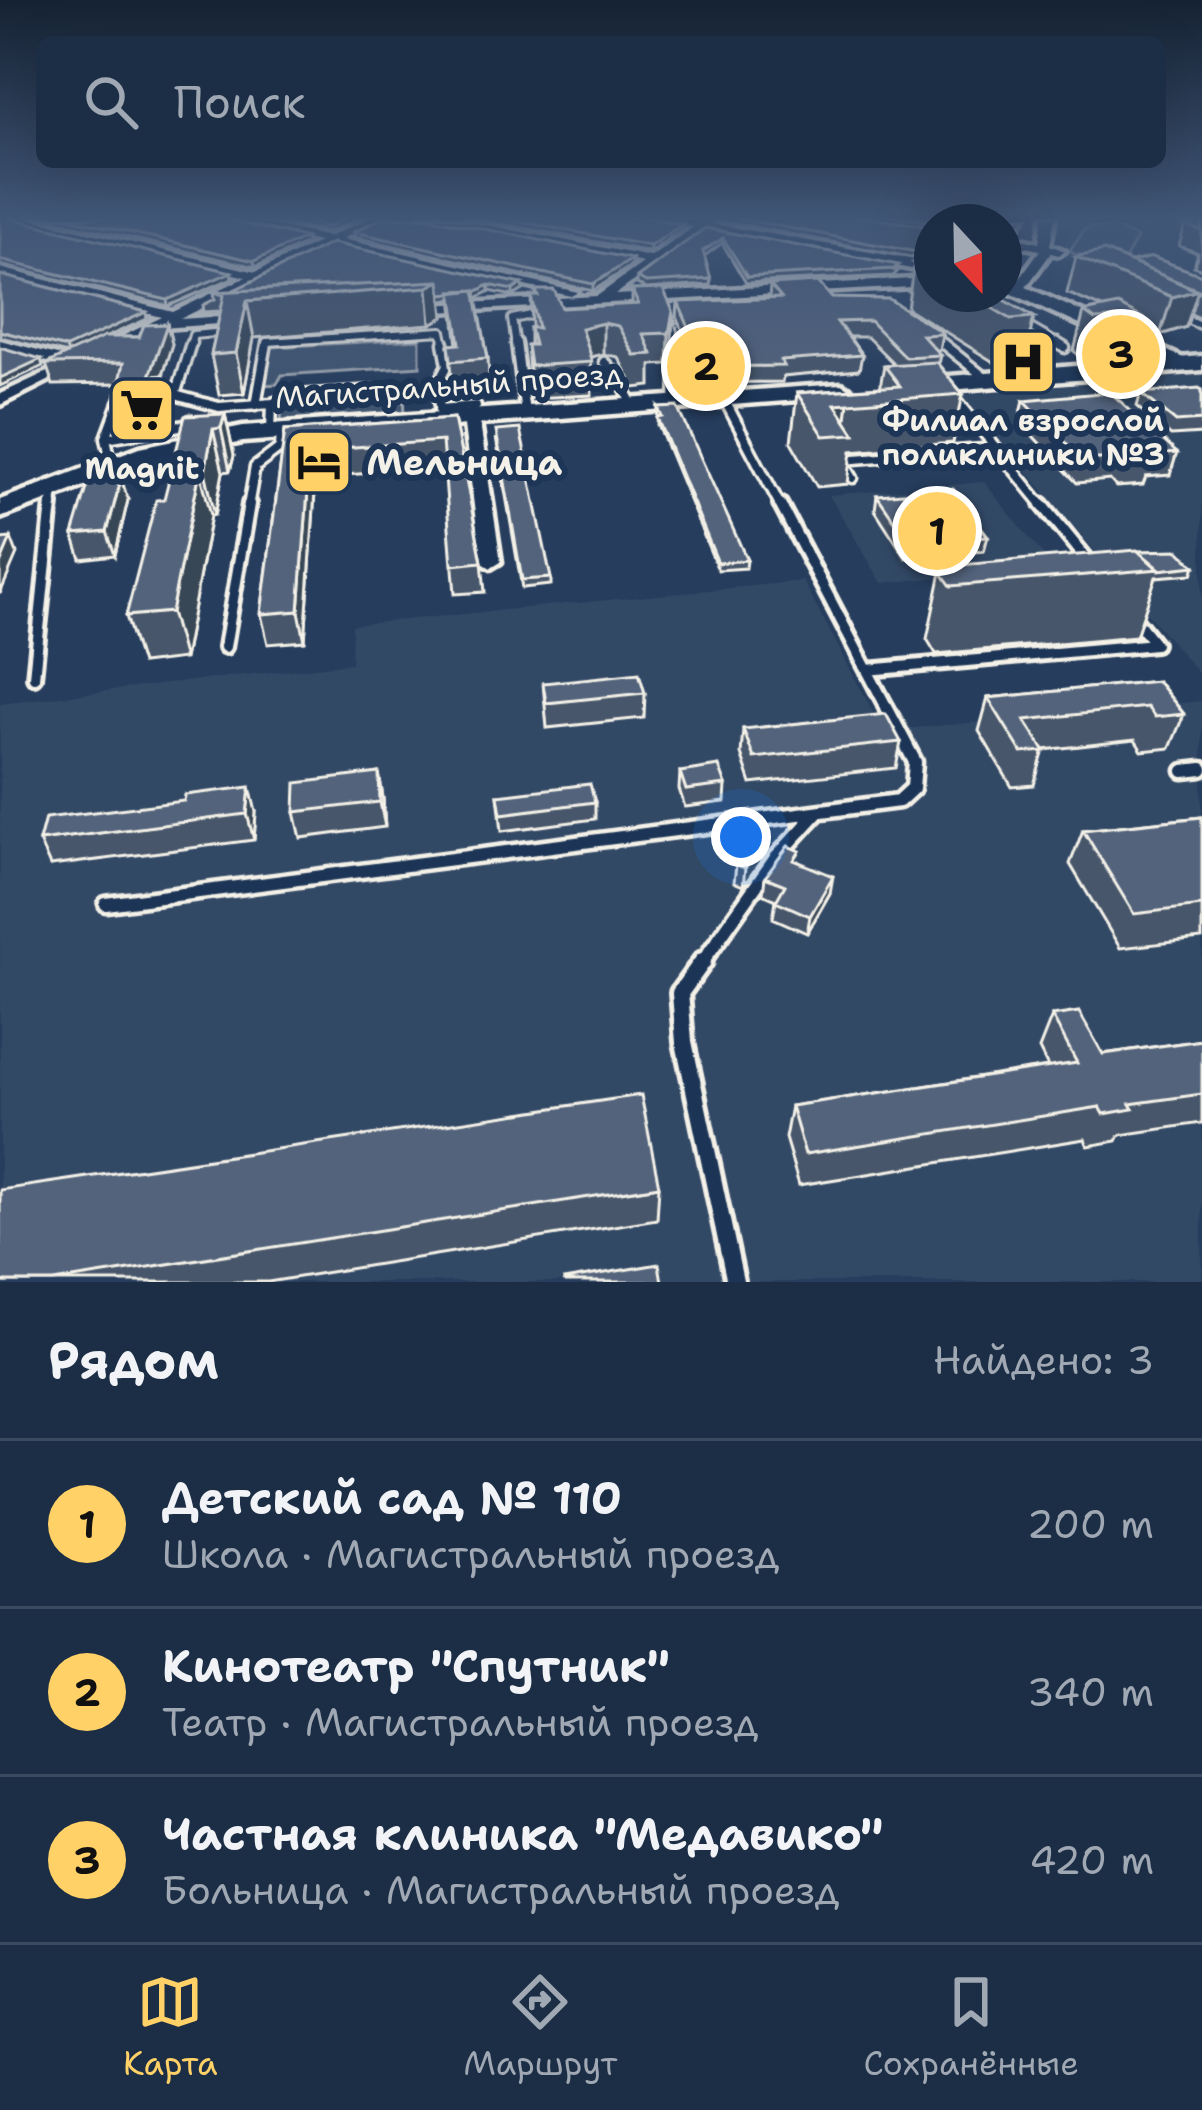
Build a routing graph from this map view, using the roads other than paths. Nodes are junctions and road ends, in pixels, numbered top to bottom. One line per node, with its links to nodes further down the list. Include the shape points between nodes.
1 (19, 277): 13 (street)
2 (255, 277): 13 (street)
3 (503, 277): 9 (street)
4 (631, 277): 9 (street)
5 (914, 283): 6 (street)
6 (858, 286): 8 (lane); 9 (street)
7 (1022, 290): 22 (street)
8 (872, 296)
9 (602, 298): 11 (street)
10 (1162, 308): 16 (lane)
11 (397, 310)
12 (1004, 313): 20 (lane)
13 (174, 316): 15 (street)
14 (260, 318): 15 (street)
15 (158, 324): 23 (street)
16 (1202, 326)
17 (925, 330): 24 (lane)
18 (215, 333): 32 (lane, via 193,335 175,395 208,406)
19 (0, 344): 23 (street)
20 (1066, 348)
21 (604, 362): 33 (lane)
22 (1193, 364): 24 (main road, Магистральный проезд)
23 (73, 365): 28 (street)
24 (988, 380): 25 (main road, Магистральный проезд)
25 (944, 383): 27 (main road, Магистральный проезд); 40 (lane)
26 (437, 386): 30 (lane); 32 (lane, via 448,365 442,331 267,342); 36 (lane)
27 (724, 399): 31 (main road, Магистральный проезд); 49 (lane)
28 (0, 400)
29 (118, 403): 39 (lane)
30 (272, 403): 32 (lane); 38 (lane)
31 (674, 403): 33 (main road, Магистральный проезд); 35 (lane, via 682,346 665,308 531,313 512,319)
32 (256, 405)
33 (634, 406): 35 (main road, Магистральный проезд)
34 (474, 411): 35 (main road, Магистральный проезд); 36 (main road, Магистральный проезд); 45 (street)
35 (526, 413)
36 (441, 414): 38 (main road, Магистральный проезд)
37 (192, 417): 39 (lane, via 186,425)
38 (276, 431): 41 (main road, Магистральный проезд, via 178,445); 48 (lane, via 280,448 255,467)
39 (106, 438): 41 (lane)
40 (996, 448): 42 (lane, via 842,460); 46 (lane)
41 (112, 466): 43 (main road, Магистральный проезд)
42 (853, 478)
43 (54, 488): 44 (main road, Магистральный проезд); 50 (lane)
44 (0, 510)
45 (491, 562)
46 (1097, 572)
47 (1126, 608): 49 (lane, via 1155,644)
48 (225, 647)
49 (867, 670): 53 (lane, via 915,762 914,788 899,801)
50 (34, 677)
51 (1202, 769): 52 (lane)
52 (1184, 771)
53 (818, 812): 54 (lane); 55 (lane, via 680,993)
54 (106, 904)
55 (735, 1282)

